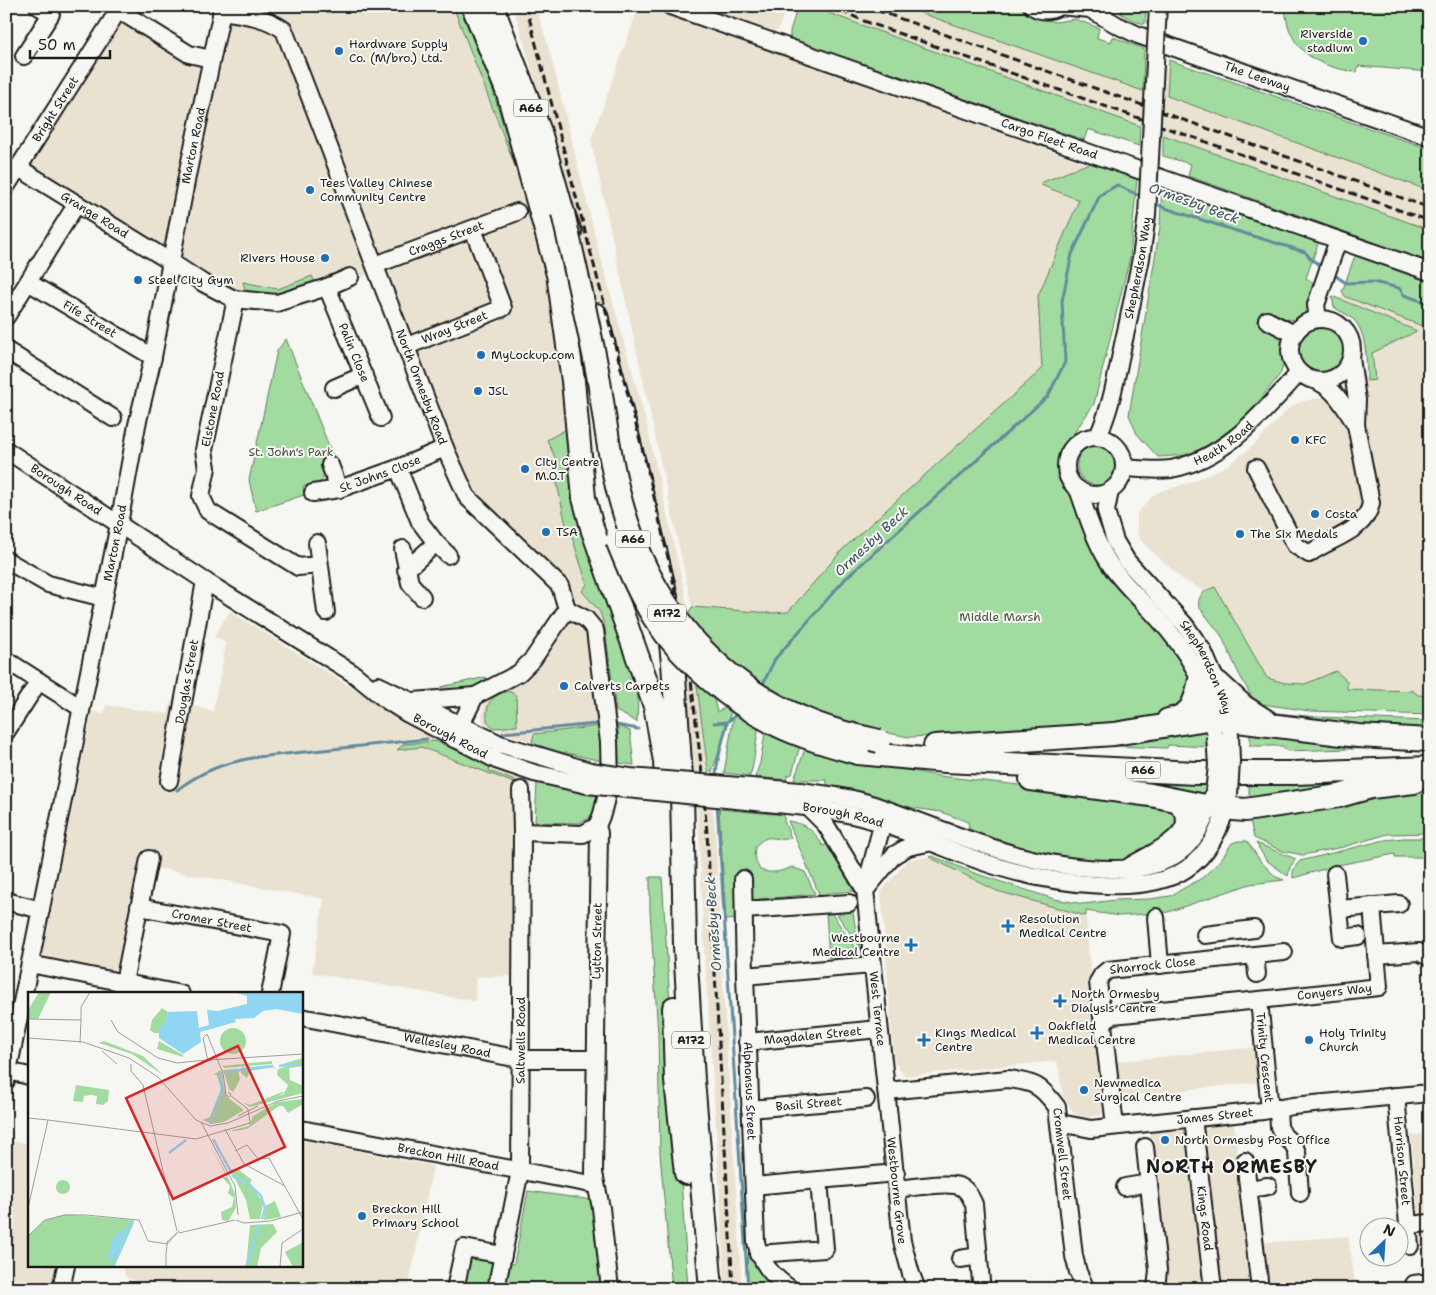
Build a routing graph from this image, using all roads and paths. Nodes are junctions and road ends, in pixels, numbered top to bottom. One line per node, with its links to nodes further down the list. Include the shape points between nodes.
1 (38, 6): 13 (street, via 51,14)
2 (463, 6): 15 (highway, via 483,55)
3 (473, 6): 15 (highway, A66)
4 (492, 6): 21 (highway, A66, via 540,132)
5 (670, 6): 23 (street, Cargo Fleet Road)
6 (1032, 6): 7 (street, The Leeway, via 1046,11)
7 (1059, 6): 10 (street, The Leeway)
8 (1158, 6): 47 (street, Shepherdson Way, bridge, via 1142,258 1112,397)
9 (117, 8): 14 (street, via 189,54); 17 (street, Bright Street)
10 (1089, 8): 16 (street, The Leeway, via 1138,35)
11 (222, 9): 12 (street, North Ormesby Road); 14 (street, Marton Road)
12 (255, 12): 25 (street, North Ormesby Road, via 284,30)
13 (24, 56)
14 (211, 59): 24 (street, Marton Road)
15 (508, 93): 27 (highway, A66)
16 (1430, 137)
17 (19, 168): 18 (street, Bright Street); 19 (street, Grange Road)
18 (6, 187)
19 (76, 204): 24 (street, Grange Road); 29 (street)
20 (517, 212): 22 (street, Craggs Street)
21 (563, 213): 84 (highway, A66, bridge, via 594,356 620,501 633,541 652,582 675,617 722,669 763,699 801,718 842,732); 171 (highway, A172, bridge, via 587,279 666,596 682,791 685,946 693,1080)
22 (473, 229): 25 (street, Craggs Street); 36 (street, Wray Street, via 503,308)
23 (1336, 246): 26 (street, Cargo Fleet Road); 33 (street, via 1316,305)
24 (171, 262): 31 (street, Grange Road, via 202,283); 38 (street, Marton Road)
25 (375, 265): 36 (street, North Ormesby Road)
26 (1430, 272)
27 (558, 274): 84 (highway, A66, bridge, via 578,352 604,494 632,578 656,620 714,683 776,724 824,744 858,753); 170 (highway, A172, via 573,381 584,498 655,706 665,761 676,1080)
28 (350, 277): 30 (street)
29 (28, 282): 32 (street); 38 (street, Fife Street)
30 (327, 287): 31 (street, via 277,303); 41 (street, Palin Close)
31 (235, 299): 64 (street, Elstone Road, via 204,450 207,468 201,496 208,511 298,567)
32 (6, 317)
33 (1318, 319): 35 (street, via 1300,327); 39 (street, via 1330,320 1348,335 1352,346)
34 (1267, 320): 35 (street)
35 (1294, 334): 40 (street, via 1290,355)
36 (407, 346): 48 (street, North Ormesby Road)
37 (6, 350): 44 (street)
38 (153, 357): 58 (street, Marton Road)
39 (1351, 358): 42 (street, via 1339,376); 46 (street, via 1357,400)
40 (1299, 373): 42 (street); 52 (street, Heath Road, via 1243,432 1206,457 1170,469)
41 (364, 374): 43 (street); 45 (street, Palin Close)
42 (1319, 382): 46 (street, via 1338,397)
43 (334, 388)
44 (113, 418)
45 (381, 418)
46 (1356, 425): 53 (street, via 1370,494 1369,510 1357,527 1309,554 1295,545)
47 (1098, 436): 52 (street, via 1114,443 1120,450); 55 (street, Shepherdson Way, via 1082,440 1068,456 1066,468 1069,478)
48 (445, 448): 51 (street, St Johns Close); 69 (street, North Ormesby Road, via 468,497 560,586)
49 (6, 450): 58 (street, Borough Road)
50 (330, 465): 54 (street)
51 (398, 468): 54 (street, St Johns Close); 60 (street, via 420,522)
52 (1124, 468): 56 (street, Shepherdson Way, via 1122,478)
53 (1256, 468)
54 (339, 489): 57 (street, St Johns Close)
55 (1078, 489): 56 (street, via 1086,494 1100,495); 74 (street, Shepherdson Way, via 1093,530 1113,569)
56 (1110, 491): 74 (street, Shepherdson Way, via 1106,511 1115,541 1143,581 1168,605 1195,639 1203,651)
57 (314, 493)
58 (119, 524): 66 (street, Borough Road); 68 (street, Marton Road)
59 (316, 543): 64 (street)
60 (436, 544): 62 (street); 65 (street)
61 (403, 549): 65 (street)
62 (448, 556)
63 (6, 560): 68 (street, via 48,584)
64 (319, 565): 70 (street)
65 (406, 570): 67 (street, via 410,584)
66 (205, 581): 72 (street, Borough Road); 87 (street, Douglas Street)
67 (422, 597)
68 (104, 598): 77 (street, Marton Road)
69 (567, 609): 75 (street, via 519,673); 94 (street, Lytton Street, via 586,619 595,630 609,742 610,782)
70 (326, 612)
71 (6, 660): 73 (street)
72 (354, 674): 76 (street, Borough Road); 82 (street, Borough Road, via 386,700)
73 (39, 681): 77 (street); 81 (street)
74 (1209, 681): 78 (highway); 79 (street, Shepherdson Way, via 1225,702); 80 (highway, via 1183,716 1148,723)
75 (475, 696): 76 (street); 82 (street)
76 (414, 701): 82 (street, Borough Road)
77 (81, 708): 108 (street, Marton Road)
78 (1271, 724): 79 (highway, A66); 83 (highway, A66, via 1358,736)
79 (1222, 727): 80 (highway, A66); 92 (street, Borough Road, bridge, via 1231,761)
80 (1136, 730): 84 (highway, A66)
81 (6, 732)
82 (457, 732): 90 (street, Borough Road, bridge, via 590,771); 90 (street, Borough Road, bridge, via 496,760 587,785)
83 (1430, 740)
84 (940, 754): 85 (highway, A66, via 1248,759); 86 (highway, A66, via 1196,773); 91 (highway, A66, via 989,773 1142,793)
85 (1430, 754)
86 (1430, 768)
87 (169, 780)
88 (1430, 780): 92 (highway, A66, via 1245,810)
89 (521, 790): 95 (street, Saltwells Road)
90 (802, 801): 93 (street, Borough Road, via 850,799); 101 (street, via 826,825)
91 (1179, 801): 92 (highway, A66); 98 (highway, via 1188,822 1182,835)
92 (1219, 801): 96 (street, Borough Road, via 1215,837 1200,857 1177,874 1142,884 1099,885 1054,880 1002,868); 98 (street, Borough Road, via 1193,839 1176,856)
93 (884, 817): 96 (street, Borough Road); 98 (street, Borough Road, via 1055,865); 101 (street, West Terrace)
94 (597, 826): 95 (street, via 583,834); 131 (street, Lytton Street)
95 (522, 832): 130 (street, Saltwells Road)
96 (933, 842): 101 (street, via 908,847 894,856)
97 (149, 859): 106 (street)
98 (1131, 870)
99 (1335, 874): 107 (street)
100 (743, 879): 109 (street, Alphonsus Street)
101 (865, 890): 118 (street, West Terrace)
102 (6, 901): 108 (street)
103 (850, 903): 109 (street)
104 (1399, 904): 105 (street)
105 (1372, 906): 107 (street); 114 (street)
106 (139, 907): 122 (street); 124 (street, Cromer Street, via 282,934)
107 (1339, 909): 112 (street, via 1342,938)
108 (41, 910): 117 (street, Marton Road)
109 (744, 910): 121 (street, Alphonsus Street)
110 (1156, 917): 119 (street)
111 (1205, 935): 115 (street, via 1248,930)
112 (1358, 936)
113 (1284, 952): 115 (street, Sharrock Close)
114 (1376, 952): 116 (street, via 1419,952); 125 (street, Conyers Way, via 1380,987)
115 (1250, 955): 119 (street, Sharrock Close); 120 (street)
116 (1430, 958)
117 (30, 964): 122 (street); 132 (street, Marton Road)
118 (872, 964): 121 (street); 128 (street, West Terrace)
119 (1160, 965): 127 (street, Sharrock Close, via 1108,970 1102,974 1098,982)
120 (1257, 974)
121 (745, 976): 129 (street, Alphonsus Street)
122 (123, 988): 123 (street)
123 (162, 992)
124 (270, 992)
125 (1259, 1000): 127 (street, Trinity Crescent, via 1114,1015); 139 (street, Trinity Crescent)
126 (302, 1017): 130 (street, Wellesley Road)
127 (1103, 1025): 142 (street)
128 (879, 1029): 129 (street, Magdalen Street); 134 (street, West Terrace)
129 (748, 1042): 138 (street, Alphonsus Street)
130 (520, 1059): 131 (street, Wellesley Road); 146 (street, Saltwells Road)
131 (595, 1059): 150 (street, Lytton Street)
132 (7, 1076): 133 (street)
133 (28, 1076)
134 (887, 1091): 141 (street, Cromwell Street, via 1008,1079 1026,1081 1045,1090 1058,1107); 148 (street, Westbourne Grove)
135 (1430, 1093): 136 (street, James Street)
136 (1396, 1096): 139 (street, James Street); 156 (street, Harrison Street)
137 (866, 1098): 138 (street, Basil Street)
138 (750, 1109): 151 (street, Alphonsus Street)
139 (1274, 1109): 140 (street, James Street); 155 (street, Trinity Crescent, via 1279,1127 1297,1152)
140 (1193, 1118): 142 (street, James Street); 176 (street, Kings Road)
141 (1060, 1124): 142 (street, James Street, via 1092,1129); 174 (street, Cromwell Street, via 1074,1256)
142 (1114, 1126)
143 (302, 1129): 146 (street, Breckon Hill Road)
144 (1145, 1147): 149 (street)
145 (1244, 1161): 154 (street)
146 (520, 1171): 150 (street, Breckon Hill Road); 161 (street, Saltwells Road)
147 (820, 1181): 148 (street); 151 (street); 160 (street, via 825,1249)
148 (897, 1181): 162 (street, via 949,1184 962,1187 970,1194 974,1204); 173 (street, Westbourne Grove, via 902,1240)
149 (1149, 1183): 153 (street); 175 (street, via 1158,1270)
150 (596, 1185): 169 (street, Lytton Street)
151 (754, 1186): 160 (street, Alphonsus Street)
152 (1268, 1186): 154 (street)
153 (1125, 1187)
154 (1249, 1189): 177 (street)
155 (1300, 1194)
156 (1407, 1218)
157 (1430, 1223): 158 (street)
158 (1408, 1225): 159 (street, Harrison Street)
159 (1410, 1246)
160 (758, 1254): 172 (street, Alphonsus Street, via 775,1278)
161 (503, 1256): 167 (street, via 464,1248); 168 (street, Saltwells Road)
162 (979, 1256): 163 (street); 165 (street)
163 (960, 1259)
164 (66, 1268): 166 (street)
165 (981, 1281)
166 (61, 1289)
167 (455, 1289)
168 (496, 1289)
169 (610, 1289)
170 (697, 1289)
171 (712, 1289)
172 (791, 1289)
173 (917, 1289)
174 (1086, 1289)
175 (1156, 1289)
176 (1213, 1289)
177 (1260, 1289)

